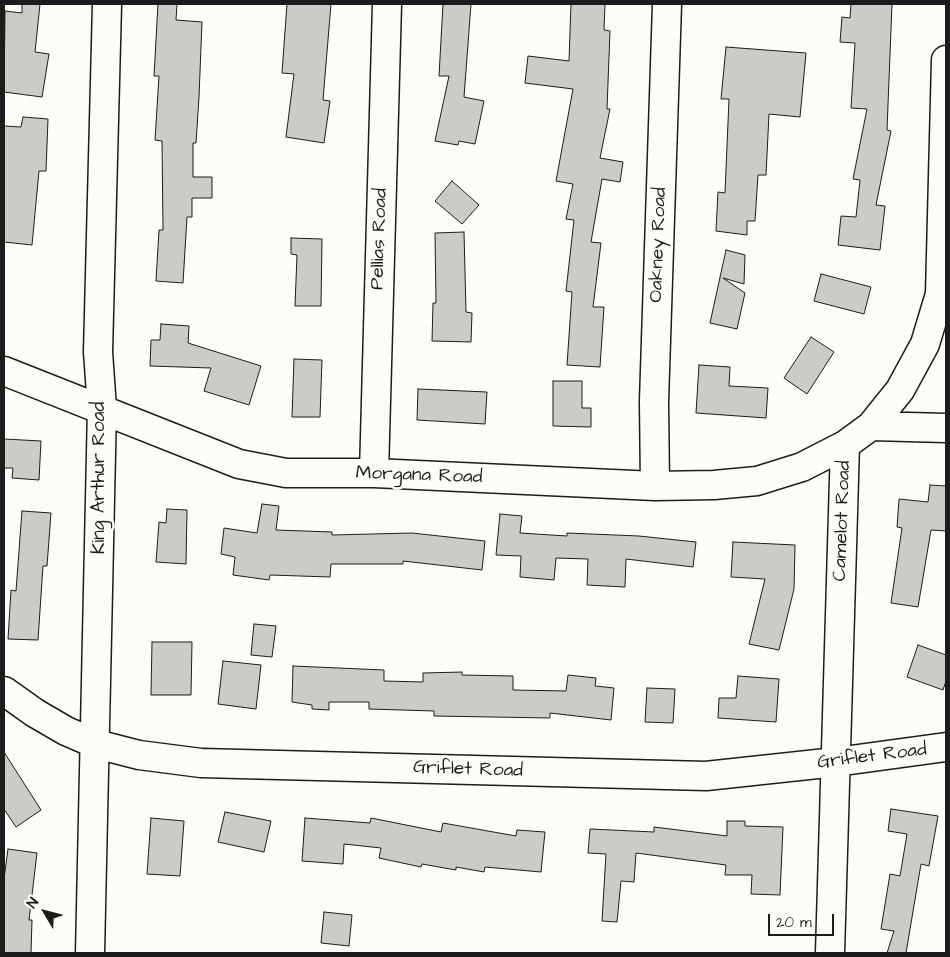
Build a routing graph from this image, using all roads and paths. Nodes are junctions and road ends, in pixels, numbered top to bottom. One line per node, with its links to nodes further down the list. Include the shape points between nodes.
1 (107, 4): 6 (street, King Arthur Road, via 98,352)
2 (387, 4): 10 (street, Pellias Road)
3 (667, 4): 11 (street, Oakney Road)
4 (946, 60): 7 (street, Camelot Road, via 940,294 925,344 900,390)
5 (4, 371): 6 (street, Morgana Road)
6 (102, 408): 10 (street, Morgana Road, via 239,464 286,473); 13 (street, King Arthur Road)
7 (871, 426): 8 (street); 9 (street, Camelot Road)
8 (946, 428)
9 (845, 445): 11 (street, Morgana Road, via 802,467 758,481 714,486); 15 (street, Camelot Road)
10 (374, 474): 11 (street, Morgana Road)
11 (654, 486)
12 (4, 691): 13 (street, Griflet Road, via 42,718)
13 (96, 744): 15 (street, Griflet Road, via 139,755 201,763 706,776); 16 (street, King Arthur Road)
14 (946, 747): 15 (street, Griflet Road)
15 (836, 762): 17 (street, Camelot Road)
16 (90, 953)
17 (830, 953)

